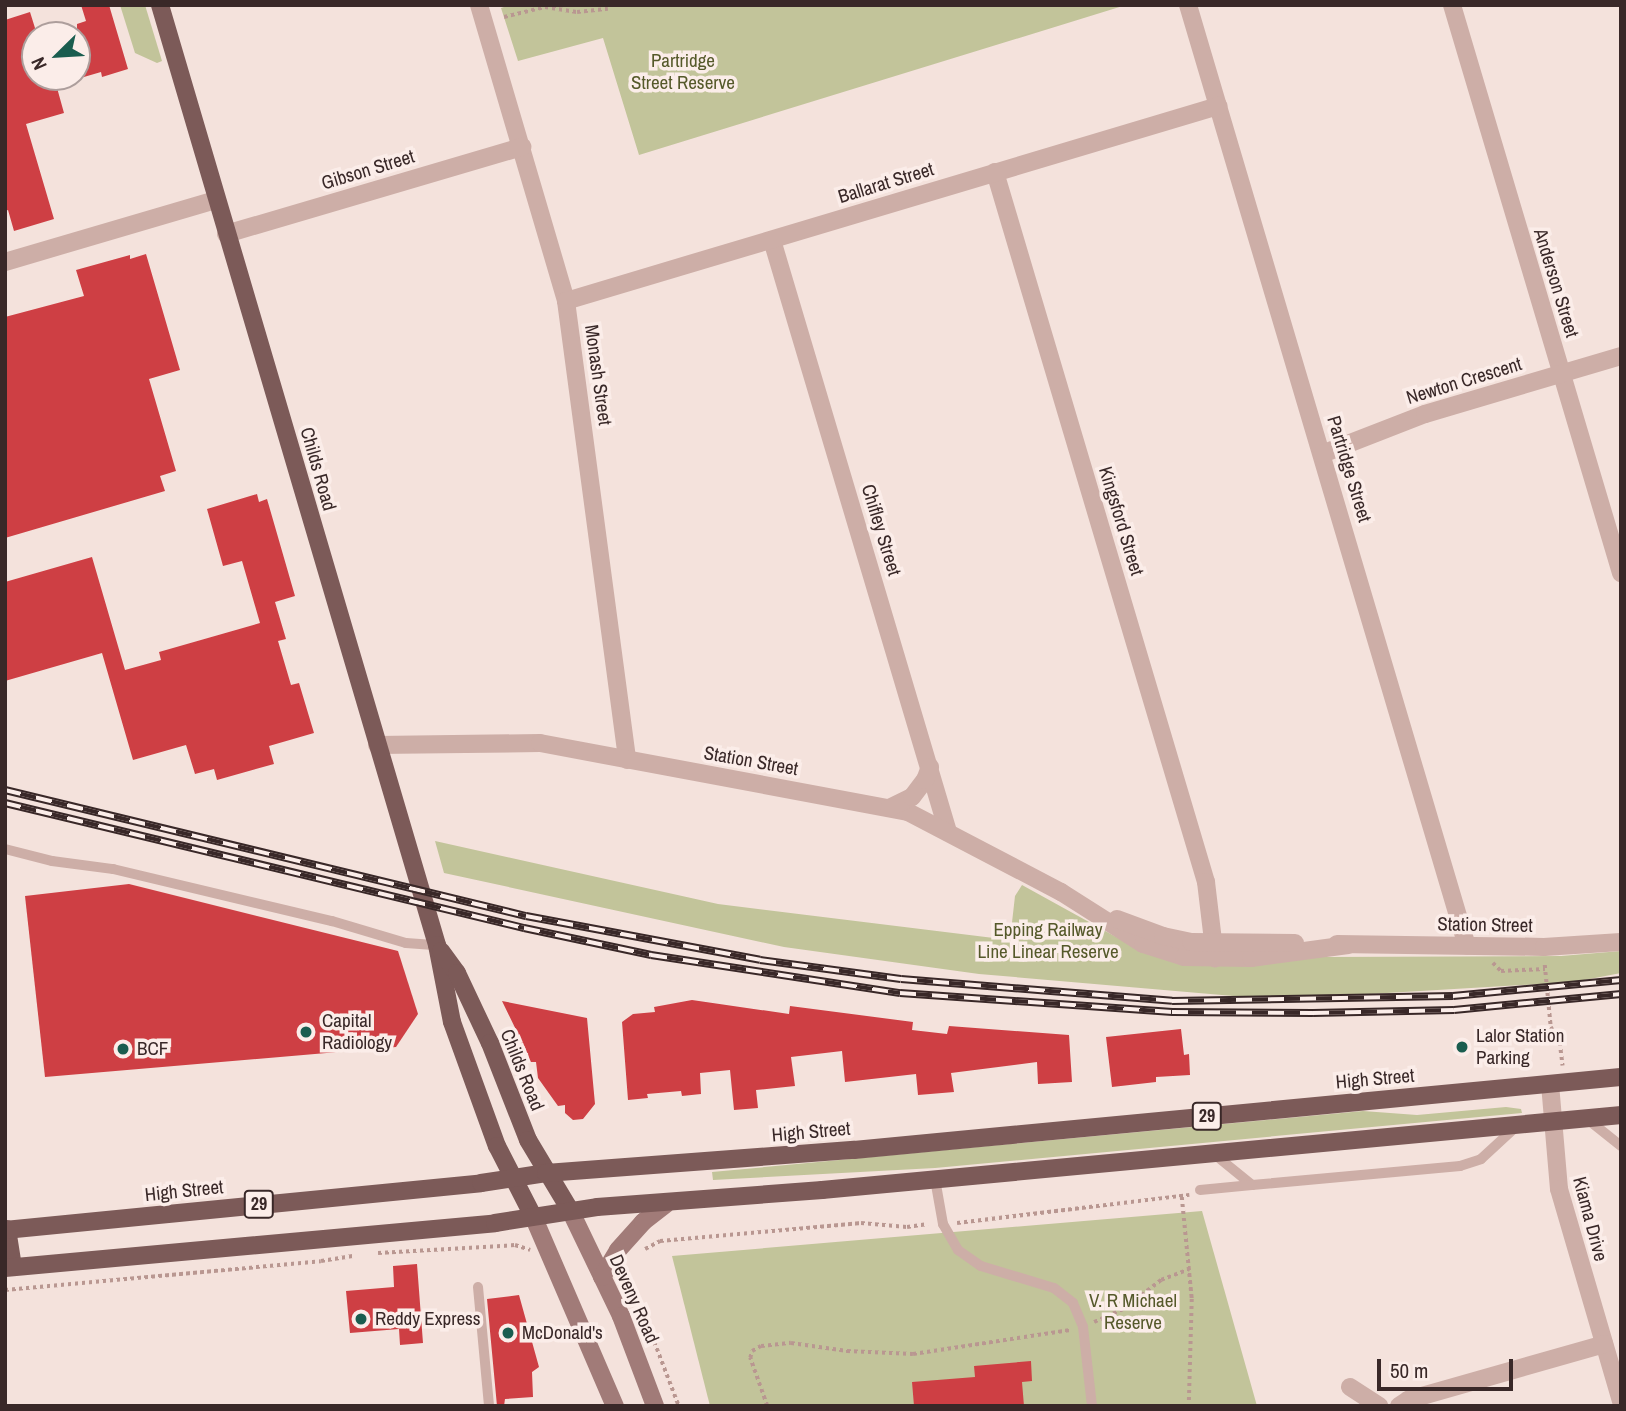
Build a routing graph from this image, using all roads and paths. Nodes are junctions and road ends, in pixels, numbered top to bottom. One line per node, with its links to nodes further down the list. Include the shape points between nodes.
1 (160, 5): 10 (main road, Childs Road)
2 (479, 5): 8 (street, Monash Street)
3 (1188, 5): 7 (street, Partridge Street)
4 (1452, 5): 16 (street, Anderson Street)
5 (608, 9): 6 (path, via 577,12 545,7)
6 (504, 17)
7 (1218, 106): 9 (street, Ballarat Street); 17 (street, Partridge Street)
8 (522, 146): 11 (street, Gibson Street); 14 (street, Monash Street)
9 (995, 172): 12 (street, Ballarat Street); 29 (street, Kingsford Street, via 1206,882)
10 (216, 200): 11 (main road, Childs Road); 13 (street)
11 (226, 234): 19 (main road, Childs Road)
12 (772, 240): 14 (street, Ballarat Street); 21 (street, Chifley Street)
13 (5, 262)
14 (566, 301): 20 (street, Monash Street)
15 (1621, 356): 16 (street, Newton Crescent)
16 (1561, 374): 17 (street, Newton Crescent, via 1424,414); 18 (street, Anderson Street)
17 (1322, 454): 27 (street, Partridge Street)
18 (1621, 573)
19 (377, 745): 20 (street, Station Street, via 520,742); 26 (main road, Childs Road)
20 (627, 760): 22 (street, Station Street)
21 (930, 768): 22 (street, via 912,797); 23 (street, Chifley Street)
22 (889, 808): 23 (street, Station Street, via 923,818)
23 (948, 832): 29 (street, Station Street, via 1094,911 1143,944 1184,957)
24 (5, 849): 26 (lane, via 332,920 406,943)
25 (1621, 942): 28 (street, Station Street)
26 (437, 945): 38 (main road, Childs Road, via 457,973); 39 (main road, Childs Road, via 452,1021)
27 (1468, 946): 28 (street, Station Street); 29 (street, Station Street, via 1348,945 1251,958)
28 (1544, 947): 31 (path, via 1551,1027 1560,1043)
29 (1216, 949)
30 (1621, 1077): 31 (main road, High Street / 29)
31 (1557, 1083): 34 (street, Kiama Drive); 38 (main road, High Street / 29, via 854,1150)
32 (1621, 1115): 33 (main road, 29)
33 (1586, 1118): 34 (main road, 29); 36 (lane)
34 (1552, 1121): 35 (main road, 29); 59 (street, Kiama Drive, via 1559,1189)
35 (1520, 1123): 37 (main road, 29); 41 (lane, via 1471,1163)
36 (1621, 1146)
37 (1211, 1152): 40 (main road, 29); 41 (lane)
38 (546, 1172): 39 (main road, High Street / 29); 45 (main road, Childs Road)
39 (511, 1176): 46 (main road, Childs Road); 48 (main road, High Street / 29, via 481,1183)
40 (935, 1179): 44 (main road, 29); 47 (lane)
41 (1252, 1185): 42 (lane)
42 (1200, 1190): 43 (path)
43 (1182, 1197): 47 (path); 54 (path)
44 (666, 1203): 45 (main road, 29); 52 (street, via 643,1222)
45 (570, 1210): 46 (main road, 29); 55 (street, Deveny Road)
46 (533, 1216): 49 (street); 53 (main road, 29)
47 (943, 1224): 52 (path, via 861,1223 660,1241); 58 (lane, via 958,1250 981,1266 1044,1284 1065,1296 1079,1311)
48 (6, 1229): 53 (main road)
49 (549, 1250): 50 (path, via 526,1250 515,1244); 63 (street)
50 (376, 1253)
51 (354, 1255): 57 (path)
52 (622, 1256): 55 (street); 65 (path)
53 (9, 1268)
54 (1189, 1269): 58 (path, via 1161,1280 1125,1308); 68 (path)
55 (603, 1277): 64 (street, Deveny Road)
56 (478, 1287): 62 (lane)
57 (5, 1290)
58 (1083, 1327): 66 (path, via 913,1354 791,1343 761,1346 750,1357); 67 (lane)
59 (1604, 1344): 61 (street, Kiama Drive); 70 (street)
60 (1350, 1387): 69 (street)
61 (1621, 1401)
62 (489, 1406)
63 (615, 1406)
64 (655, 1406)
65 (679, 1406)
66 (767, 1406)
67 (1092, 1406)
68 (1189, 1406)
69 (1379, 1406)
70 (1399, 1406)

